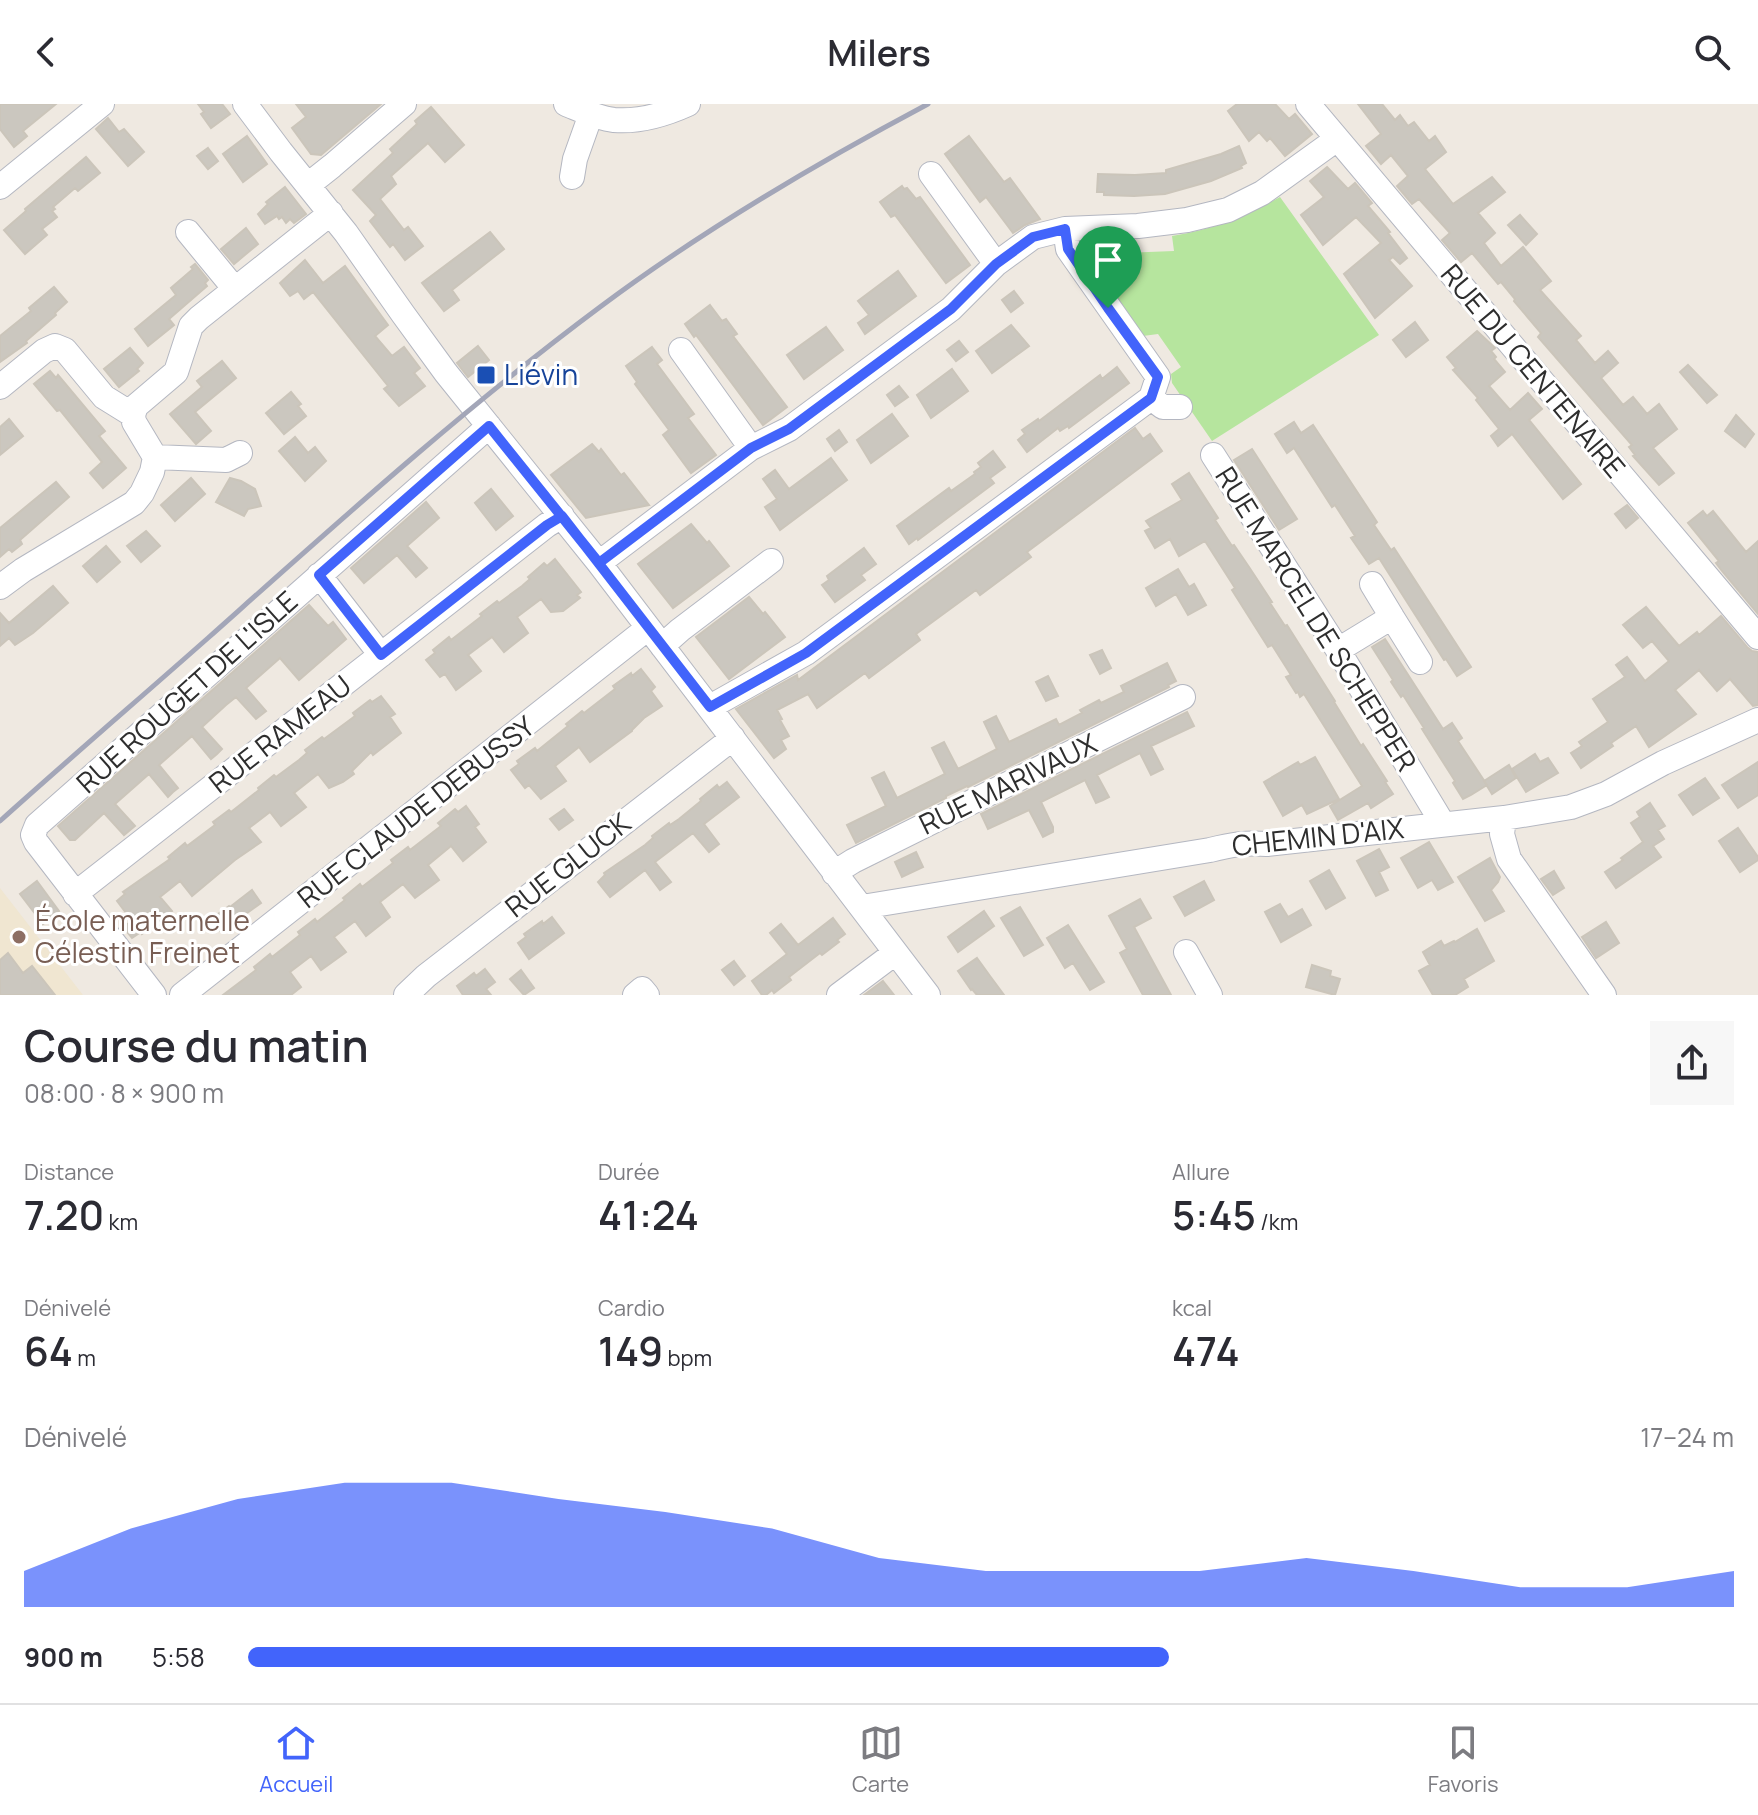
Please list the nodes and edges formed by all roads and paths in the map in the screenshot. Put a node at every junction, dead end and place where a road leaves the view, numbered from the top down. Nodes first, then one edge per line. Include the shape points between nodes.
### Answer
1 (102, 104) edge
2 (245, 104) edge
3 (404, 104) edge
4 (566, 104) edge
5 (688, 104) edge
6 (1308, 104) edge
7 (591, 114) junction
8 (1337, 139) junction
9 (931, 174) dead end
10 (572, 177) dead end
11 (3, 178) edge
12 (308, 185) junction
13 (331, 213) junction
14 (1065, 229) junction
15 (188, 232) dead end
16 (996, 264) junction
17 (234, 288) junction
18 (681, 350) dead end
19 (0, 387) edge
20 (1155, 388) junction
21 (1180, 407) dead end
22 (133, 415) junction
23 (489, 426) junction
24 (751, 448) junction
25 (240, 453) dead end
26 (1213, 455) dead end
27 (155, 457) junction
28 (562, 516) junction
29 (771, 561) dead end
30 (599, 563) junction
31 (319, 575) junction
32 (1372, 584) dead end
33 (0, 587) edge
34 (1392, 617) junction
35 (655, 637) junction
36 (1758, 637) edge
37 (1338, 650) junction
38 (381, 655) junction
39 (1420, 662) dead end
40 (1183, 697) dead end
41 (710, 707) junction
42 (1758, 720) edge
43 (733, 738) junction
44 (1504, 818) junction
45 (1443, 824) junction
46 (834, 873) junction
47 (75, 894) junction
48 (862, 907) junction
49 (1186, 952) dead end
50 (895, 953) junction
51 (410, 994) edge
52 (154, 995) edge
53 (182, 995) edge
54 (635, 995) edge
55 (647, 995) edge
56 (839, 995) edge
57 (928, 995) edge
58 (1210, 995) edge
59 (1604, 995) edge

1 - 11 street
2 - 12 street
3 - 12 street
4 - 7 street
5 - 7 street via 639,119
6 - 8 street, RUE DU CENTENAIRE
7 - 10 street
8 - 14 street via 1262,193 1228,210 1138,226
8 - 36 street, RUE DU CENTENAIRE
9 - 16 street
12 - 13 street
13 - 17 street
13 - 23 street
14 - 16 street via 1033,237
14 - 20 street via 1068,249
15 - 17 street
16 - 24 street via 951,309 789,429
17 - 22 street via 191,326 176,372 136,406
18 - 24 street
19 - 22 street via 55,346 65,350 104,397
20 - 21 street via 1163,407
20 - 41 street via 806,653
22 - 27 street
23 - 28 street
23 - 31 street, RUE ROUGET DE L'ISLE
24 - 30 street
25 - 27 street via 226,460
26 - 37 street, RUE MARCEL DE SCHEPPER
27 - 33 street via 134,503
28 - 30 street
28 - 38 street, RUE RAMEAU
29 - 35 street, RUE CLAUDE DEBUSSY via 680,630
30 - 35 street
31 - 38 street
31 - 47 street, RUE ROUGET DE L'ISLE via 37,825 36,842
32 - 34 street
34 - 37 street
34 - 39 street
35 - 41 street
35 - 53 street, RUE CLAUDE DEBUSSY
37 - 45 street, RUE MARCEL DE SCHEPPER
38 - 47 street, RUE RAMEAU
40 - 46 street, RUE MARIVAUX
41 - 43 street
42 - 44 street, CHEMIN D'AIX via 1606,794 1571,807
43 - 46 street
43 - 51 street, RUE GLUCK via 438,966
44 - 45 street, CHEMIN D'AIX
44 - 59 street via 1509,859
45 - 48 street, CHEMIN D'AIX via 1236,844
46 - 48 street
47 - 52 street
48 - 50 street
49 - 58 street
50 - 56 street
50 - 57 street
54 - 55 street via 642,989

